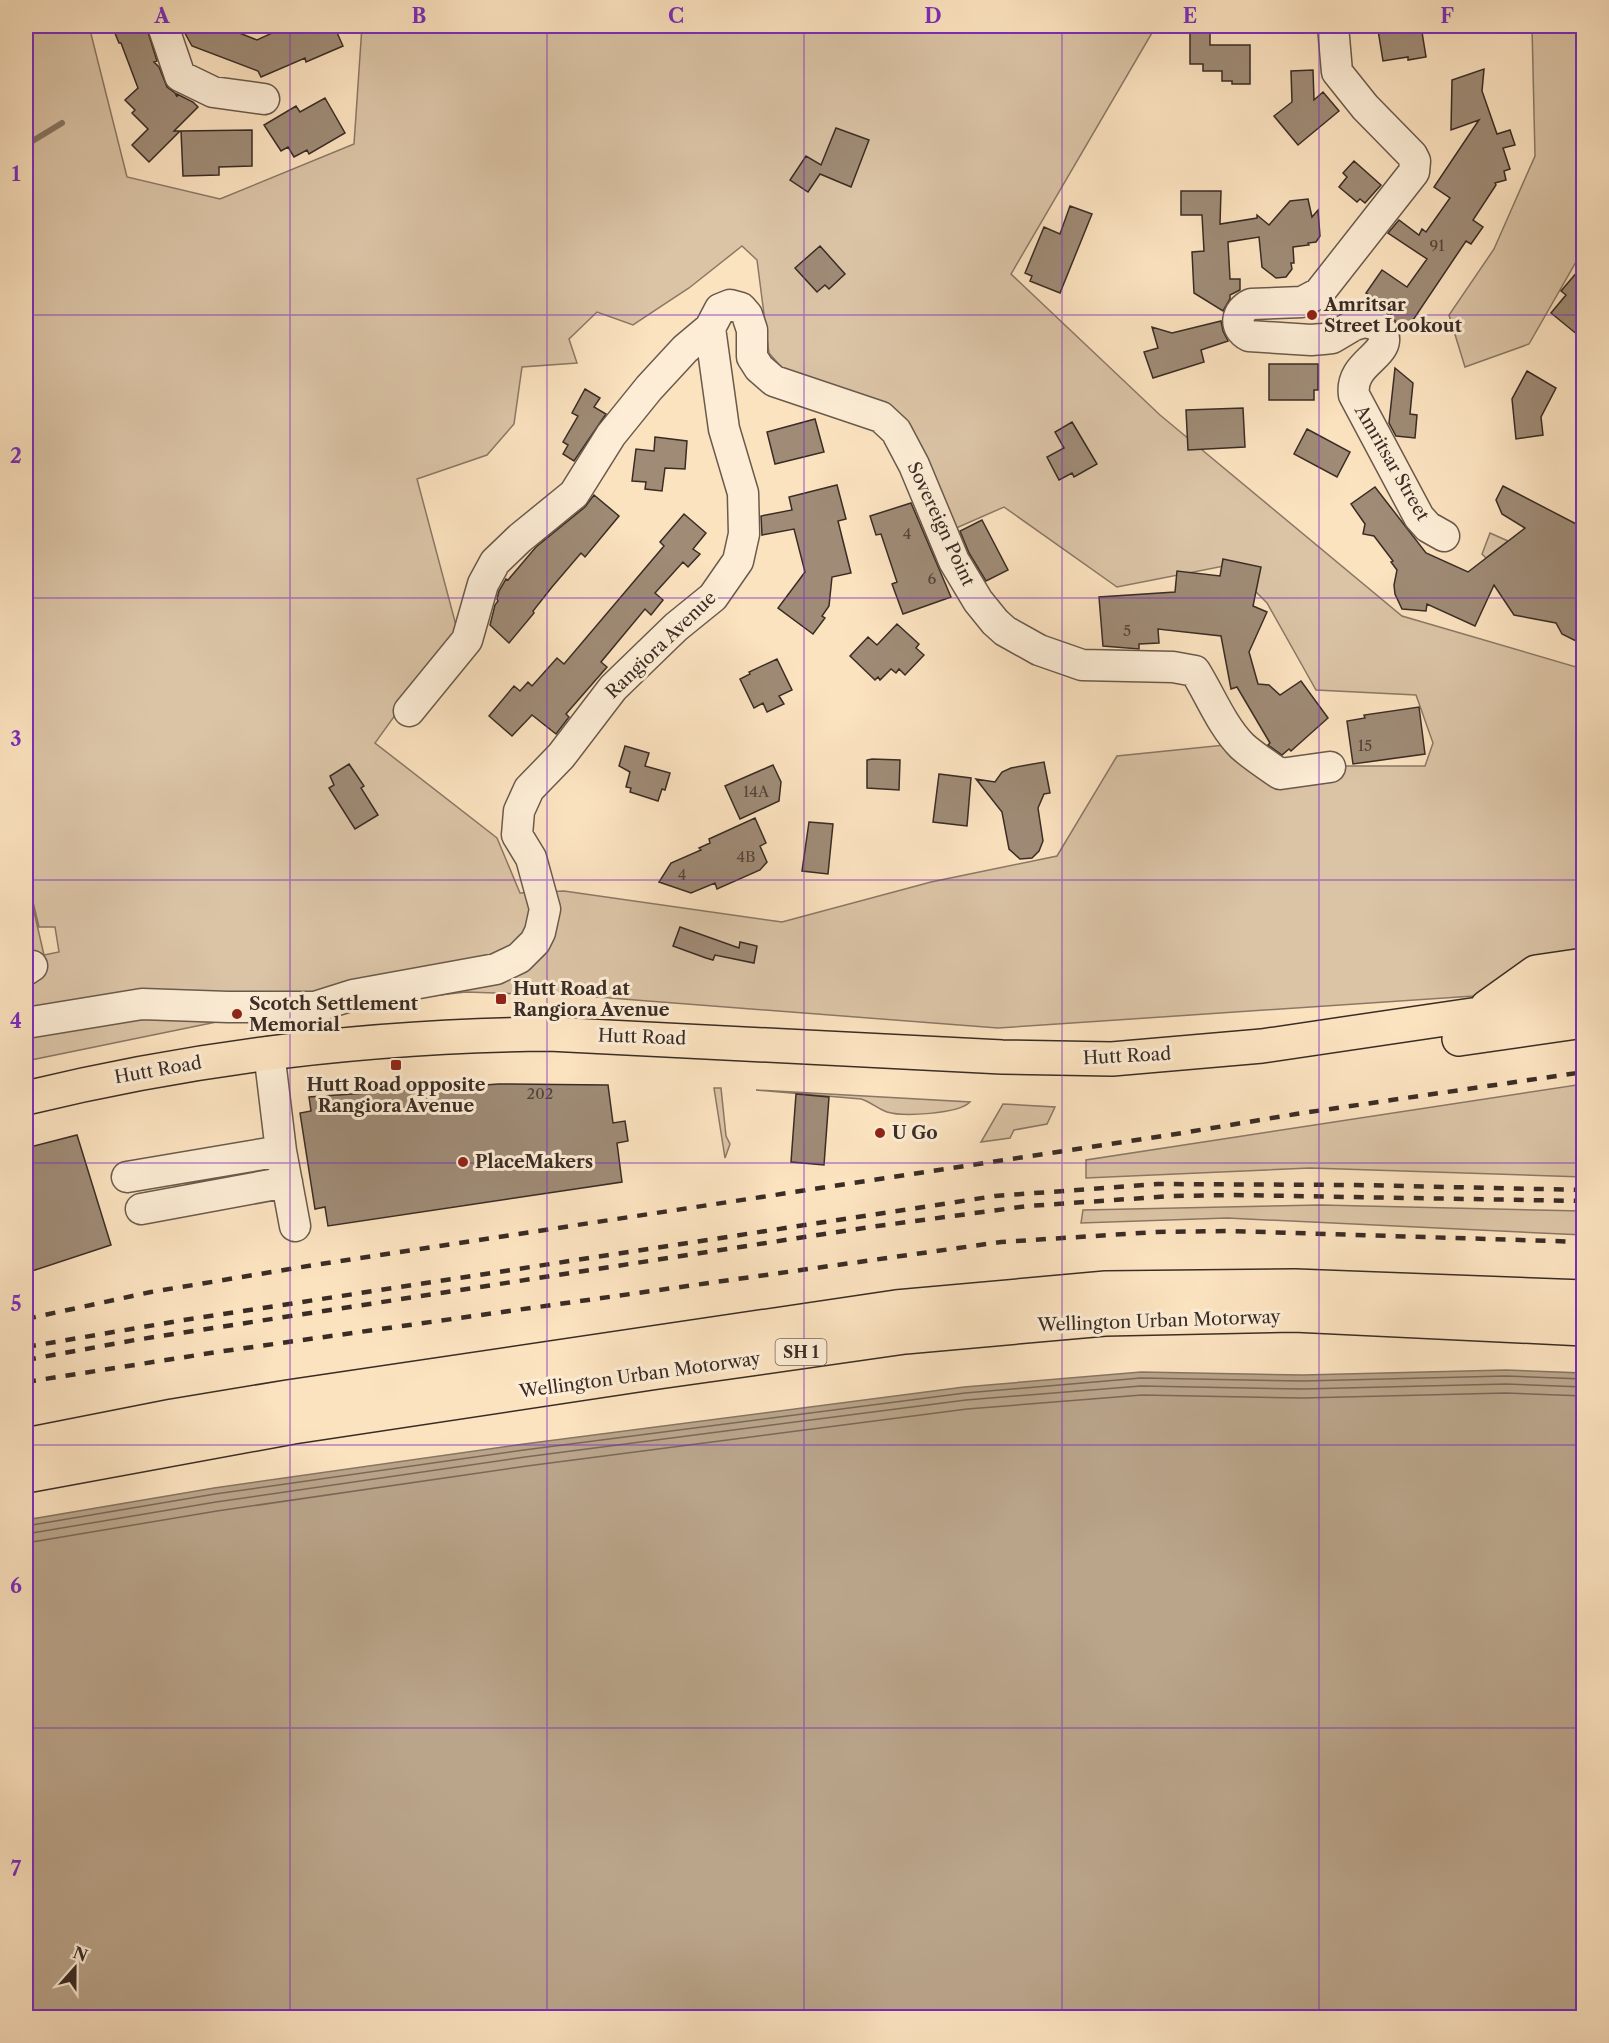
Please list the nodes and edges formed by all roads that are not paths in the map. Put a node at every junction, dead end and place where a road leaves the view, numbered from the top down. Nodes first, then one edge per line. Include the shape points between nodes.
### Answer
1 (163, 26) edge
2 (1334, 26) edge
3 (264, 99) dead end
4 (710, 328) junction
5 (1444, 536) dead end
6 (409, 711) dead end
7 (1330, 767) dead end
8 (1584, 965) edge
9 (1584, 993) edge
10 (315, 1007) junction
11 (1479, 1014) junction
12 (1584, 1018) edge
13 (26, 1023) edge
14 (1262, 1046) junction
15 (313, 1047) junction
16 (269, 1052) junction
17 (26, 1098) edge
18 (281, 1151) junction
19 (127, 1178) dead end
20 (287, 1182) junction
21 (141, 1209) dead end
22 (295, 1226) dead end
23 (1584, 1297) edge
24 (1584, 1329) edge
25 (26, 1445) edge
26 (26, 1476) edge

1 - 3 street via 180,76 213,92
2 - 5 street, Amritsar Street via 1337,72 1365,107 1406,146 1415,162 1414,172 1318,293 1302,302 1251,304 1239,315 1238,325 1249,336 1311,340 1332,338 1360,323 1371,323 1382,331 1385,342 1360,370 1354,381 1354,395 1419,517
4 - 6 street via 649,388 611,435 574,494 495,562 483,584 467,640
4 - 7 street, Sovereign Point via 720,309 730,305 741,308 752,330 752,357 774,381 881,417 896,431 954,561 978,601 1005,631 1040,650 1082,665 1195,671 1241,745 1265,764 1280,774
4 - 10 street, Rangiora Avenue via 724,429 743,493 744,534 738,561 713,597 613,688 561,756 529,789 519,811 518,835 531,858 545,909 535,942 519,958 496,969 352,995
8 - 11 main road via 1536,972
9 - 11 main road, Hutt Road
10 - 13 street, Rangiora Avenue via 142,1004
10 - 15 street via 310,1015
11 - 12 main road
11 - 14 main road, Hutt Road
12 - 14 main road, Hutt Road via 1431,1043
14 - 15 main road, Hutt Road via 1112,1059 549,1034 445,1036
15 - 16 main road, Hutt Road
16 - 17 main road, Hutt Road via 100,1080
16 - 18 street
18 - 19 street
18 - 20 street
20 - 21 street
20 - 22 street
23 - 25 main road, Wellington Urban Motorway / SH 1 via 1295,1286 1106,1288 896,1307 277,1399
24 - 26 main road, Wellington Urban Motorway / SH 1 via 1294,1315 1105,1319 905,1337 293,1427

